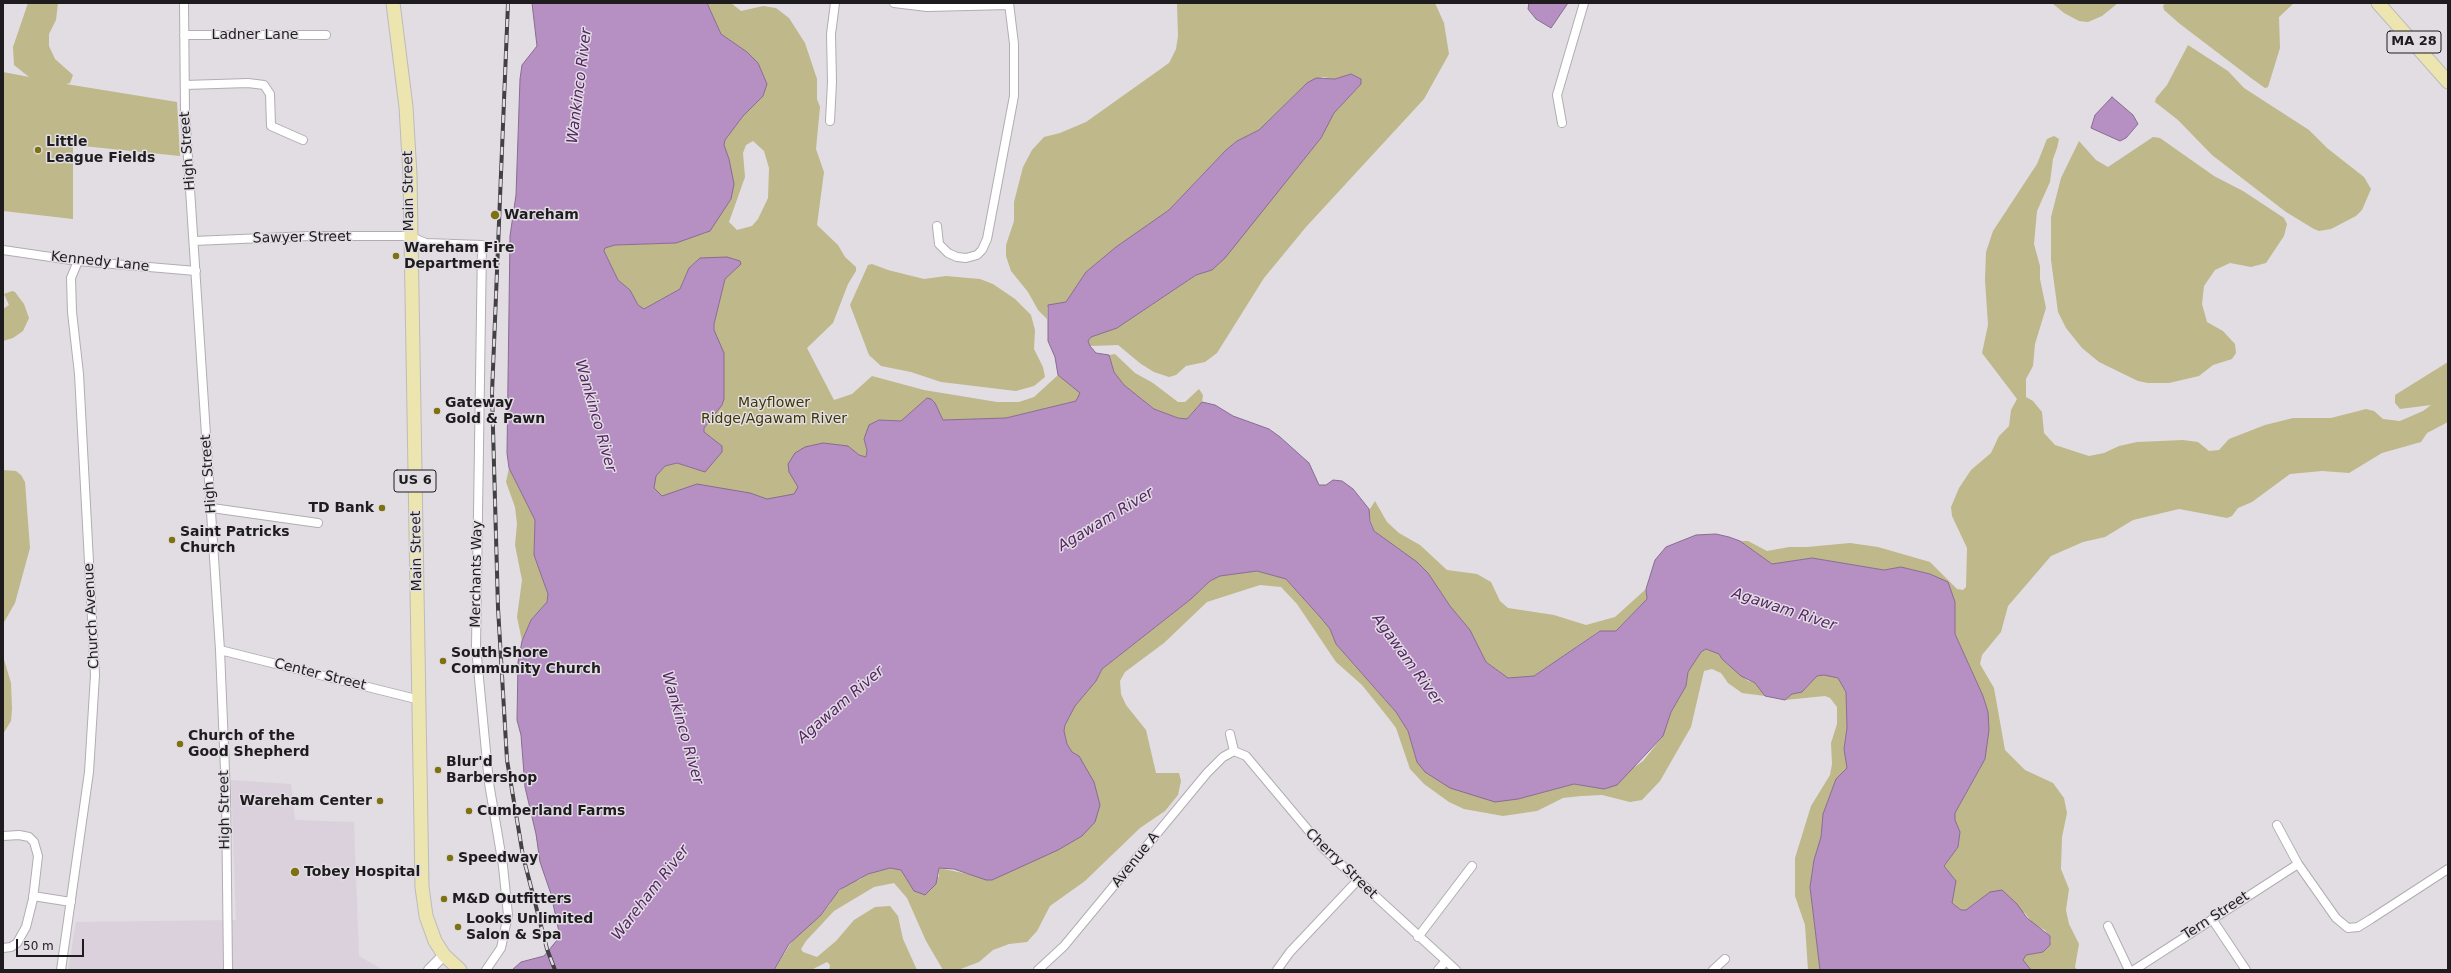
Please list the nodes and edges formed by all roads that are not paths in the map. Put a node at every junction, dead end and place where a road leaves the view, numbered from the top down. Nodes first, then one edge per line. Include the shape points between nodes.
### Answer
1 (184, 3) edge
2 (393, 3) edge
3 (835, 3) edge
4 (894, 3) edge
5 (1584, 3) edge
6 (2378, 3) edge
7 (1009, 4) edge
8 (326, 35) dead end
9 (184, 36) junction
10 (2448, 82) edge
11 (185, 85) junction
12 (830, 121) dead end
13 (1562, 123) dead end
14 (303, 140) dead end
15 (937, 226) dead end
16 (409, 236) junction
17 (194, 241) junction
18 (3, 250) edge
19 (78, 261) junction
20 (196, 271) junction
21 (212, 508) junction
22 (318, 523) dead end
23 (220, 650) junction
24 (420, 700) junction
25 (1230, 734) dead end
26 (1234, 751) junction
27 (2277, 825) dead end
28 (3, 836) edge
29 (2298, 864) junction
30 (1472, 866) dead end
31 (2448, 869) edge
32 (1357, 881) junction
33 (33, 896) junction
34 (71, 902) junction
35 (2212, 919) junction
36 (2108, 926) dead end
37 (1418, 937) junction
38 (3, 948) edge
39 (444, 955) junction
40 (1725, 959) dead end
41 (1445, 962) junction
42 (61, 970) edge
43 (228, 970) edge
44 (429, 970) edge
45 (460, 970) edge
46 (486, 970) edge
47 (1038, 970) edge
48 (1277, 970) edge
49 (1438, 970) edge
50 (1456, 970) edge
51 (1713, 970) edge
52 (2129, 970) edge
53 (2134, 970) edge
54 (2246, 970) edge

1 - 9 street, High Street
2 - 16 main road, Main Street / US 6 via 406,107 410,183
3 - 12 street via 831,34
4 - 7 street via 927,7
5 - 13 street via 1557,95
6 - 10 main road, MA 28
7 - 15 street via 1014,44 1014,96 988,239 977,255 957,257 948,253 940,244
8 - 9 street, Ladner Lane
9 - 11 street, High Street
11 - 14 street via 264,85 270,94 272,126
11 - 17 street, High Street
16 - 17 street, Sawyer Street via 310,236
16 - 24 main road, Main Street / US 6
16 - 46 street, Merchants Way via 426,243 482,245 476,664 489,784 507,904 503,942
17 - 20 street, High Street
18 - 19 street, Kennedy Lane
19 - 20 street, Kennedy Lane
19 - 34 street, Church Avenue via 71,278 72,312 79,374 95,674 90,757
20 - 21 street, High Street
21 - 22 street
21 - 23 street, High Street
23 - 24 street, Center Street
23 - 43 street, High Street via 226,795
24 - 39 main road, Main Street / US 6 via 422,887 430,928
25 - 26 street
26 - 32 street, Cherry Street via 1246,756 1310,835
26 - 47 street, Avenue A via 1225,755 1210,770 1064,946
27 - 29 street
28 - 33 street via 26,836 34,842 38,856
29 - 31 street via 2336,918 2348,928 2358,927
29 - 35 street, Tern Street
30 - 37 street
32 - 37 street, Cherry Street
32 - 48 street via 1290,952
33 - 34 street
33 - 38 street via 24,933 14,945
34 - 42 street, Church Avenue
35 - 53 street, Tern Street
35 - 54 street
36 - 52 street
37 - 41 street, Cherry Street
39 - 44 street
39 - 45 main road, US 6
40 - 51 street
41 - 49 street
41 - 50 street, Cherry Street

